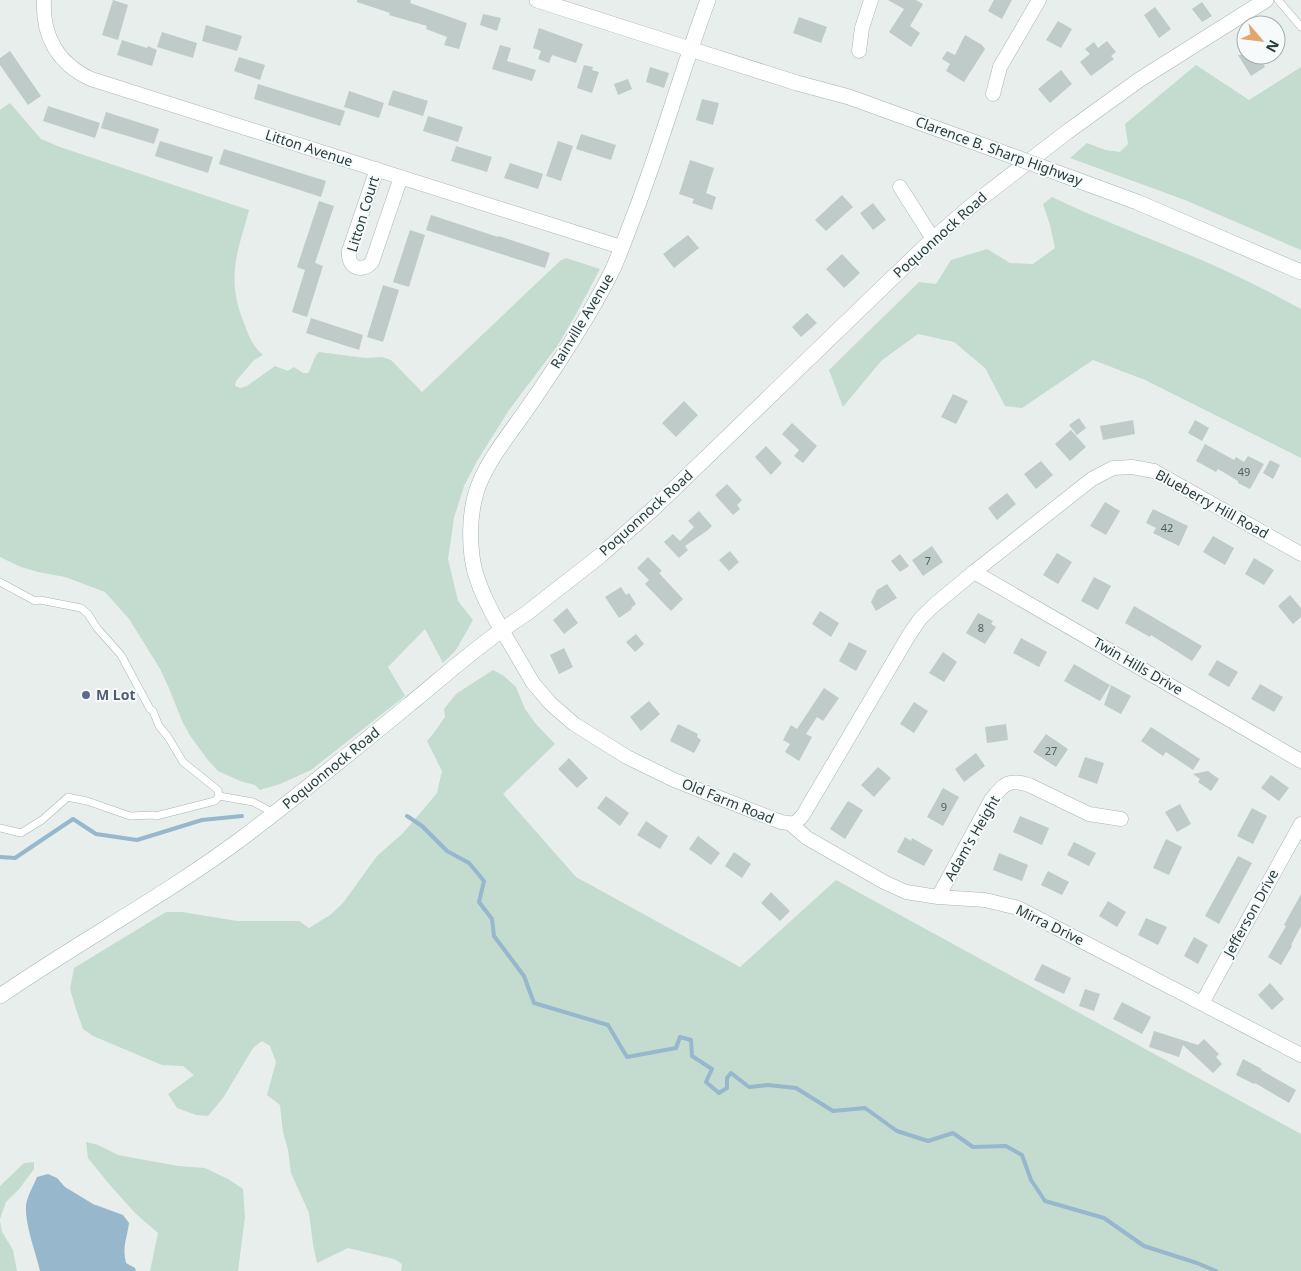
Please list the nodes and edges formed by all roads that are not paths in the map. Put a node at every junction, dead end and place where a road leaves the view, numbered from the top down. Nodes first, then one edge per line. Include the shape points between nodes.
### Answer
1 (44, 0) edge
2 (537, 0) edge
3 (708, 0) edge
4 (871, 0) edge
5 (1039, 0) edge
6 (1266, 0) edge
7 (1278, 0) edge
8 (1301, 27) edge
9 (690, 49) junction
10 (859, 51) dead end
11 (993, 94) dead end
12 (377, 169) junction
13 (400, 177) junction
14 (900, 187) dead end
15 (933, 239) junction
16 (621, 247) junction
17 (1301, 272) edge
18 (1301, 554) edge
19 (974, 572) junction
20 (0, 582) edge
21 (502, 630) junction
22 (1301, 761) edge
23 (219, 796) junction
24 (275, 814) junction
25 (1122, 819) dead end
26 (792, 824) junction
27 (1301, 824) edge
28 (0, 828) edge
29 (938, 897) junction
30 (0, 996) edge
31 (1202, 1003) junction
32 (1301, 1055) edge

1 - 12 street, Litton Avenue via 45,24 52,44 62,58 86,76
2 - 9 main road, Clarence B. Sharp Highway
3 - 9 main road, Rainville Avenue
4 - 10 street
5 - 11 street via 1000,67
6 - 15 main road, Poquonnock Road via 1139,80 983,196
7 - 8 lane
9 - 16 main road, Rainville Avenue via 648,180
9 - 17 main road, Clarence B. Sharp Highway, bridge via 849,97 993,149 1146,205
12 - 13 street, Litton Avenue
12 - 13 street, Litton Court via 349,251 349,259 357,268 372,262
13 - 16 street, Litton Avenue
14 - 15 street
15 - 21 main road, Poquonnock Road via 653,509 601,555
16 - 21 main road, Rainville Avenue via 583,323 490,463 476,494 471,519 475,572 489,608
18 - 19 street, Blueberry Hill Road via 1154,471 1113,468 1092,479
19 - 22 street, Twin Hills Drive
19 - 26 street, Old Farm Road via 920,619 803,815
20 - 23 lane via 35,601 80,608 88,614 121,655 159,726 183,762 218,790
21 - 24 main road, Poquonnock Road
21 - 26 street, Old Farm Road via 533,683 574,724 627,757 674,780
23 - 24 lane via 253,802
23 - 28 lane via 215,801 156,816 130,816 87,800 68,797 42,820 21,832
24 - 30 main road, Poquonnock Road via 157,896
25 - 29 street, Adam's Height via 1089,814 1029,785 1010,782 990,800
26 - 29 street, Mirra Drive via 808,838 884,882 906,892
27 - 31 street, Jefferson Drive
29 - 31 street, Mirra Drive via 985,900 1018,908
31 - 32 street, Mirra Drive

